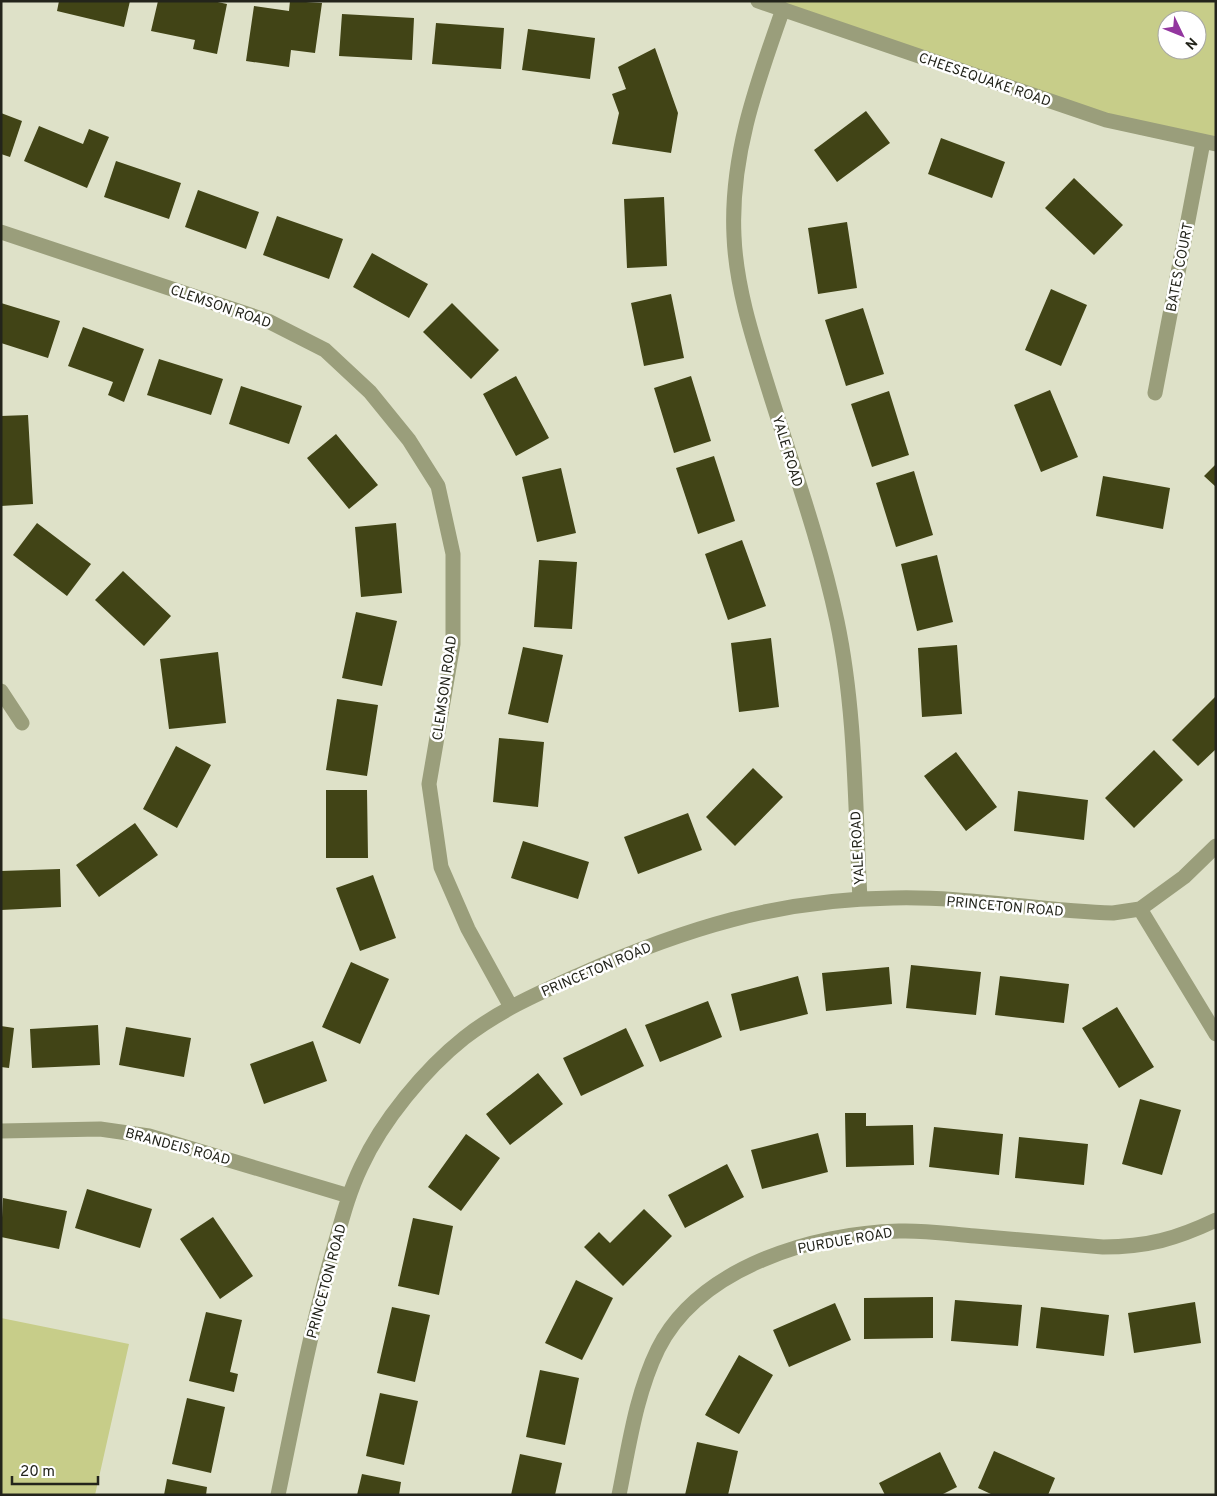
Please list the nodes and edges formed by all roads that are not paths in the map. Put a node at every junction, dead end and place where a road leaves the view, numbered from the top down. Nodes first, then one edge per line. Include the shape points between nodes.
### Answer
1 (758, 1) edge
2 (783, 9) junction
3 (1209, 143) edge
4 (1, 232) edge
5 (1154, 393) dead end
6 (1, 691) edge
7 (22, 723) dead end
8 (1216, 846) edge
9 (860, 899) junction
10 (1140, 909) junction
11 (511, 1007) junction
12 (1216, 1034) edge
13 (1, 1131) edge
14 (349, 1196) junction
15 (1216, 1220) edge
16 (278, 1495) edge
17 (619, 1495) edge

1 - 2 street, CHEESEQUAKE ROAD
2 - 3 street, CHEESEQUAKE ROAD via 1106,120
2 - 9 street, YALE ROAD via 743,132 736,182 734,235 747,314 820,552 837,622 849,695
3 - 5 street, BATES COURT
4 - 11 street, CLEMSON ROAD via 268,321 325,350 370,392 409,440 438,486 453,554 453,644 429,784 441,867 468,929
6 - 7 street
8 - 10 street, PRINCETON ROAD via 1184,877
9 - 10 street, PRINCETON ROAD via 926,898 1078,912 1113,913
9 - 11 street, PRINCETON ROAD via 777,908 722,920 605,964
10 - 12 street
11 - 14 street, PRINCETON ROAD via 464,1038 423,1078 378,1136 361,1165
13 - 14 street, BRANDEIS ROAD via 73,1129 140,1134
14 - 16 street, PRINCETON ROAD via 316,1316
15 - 17 street, PURDUE ROAD via 1162,1242 1130,1247 899,1231 820,1242 768,1258 721,1282 702,1296 686,1309 666,1336 645,1383

